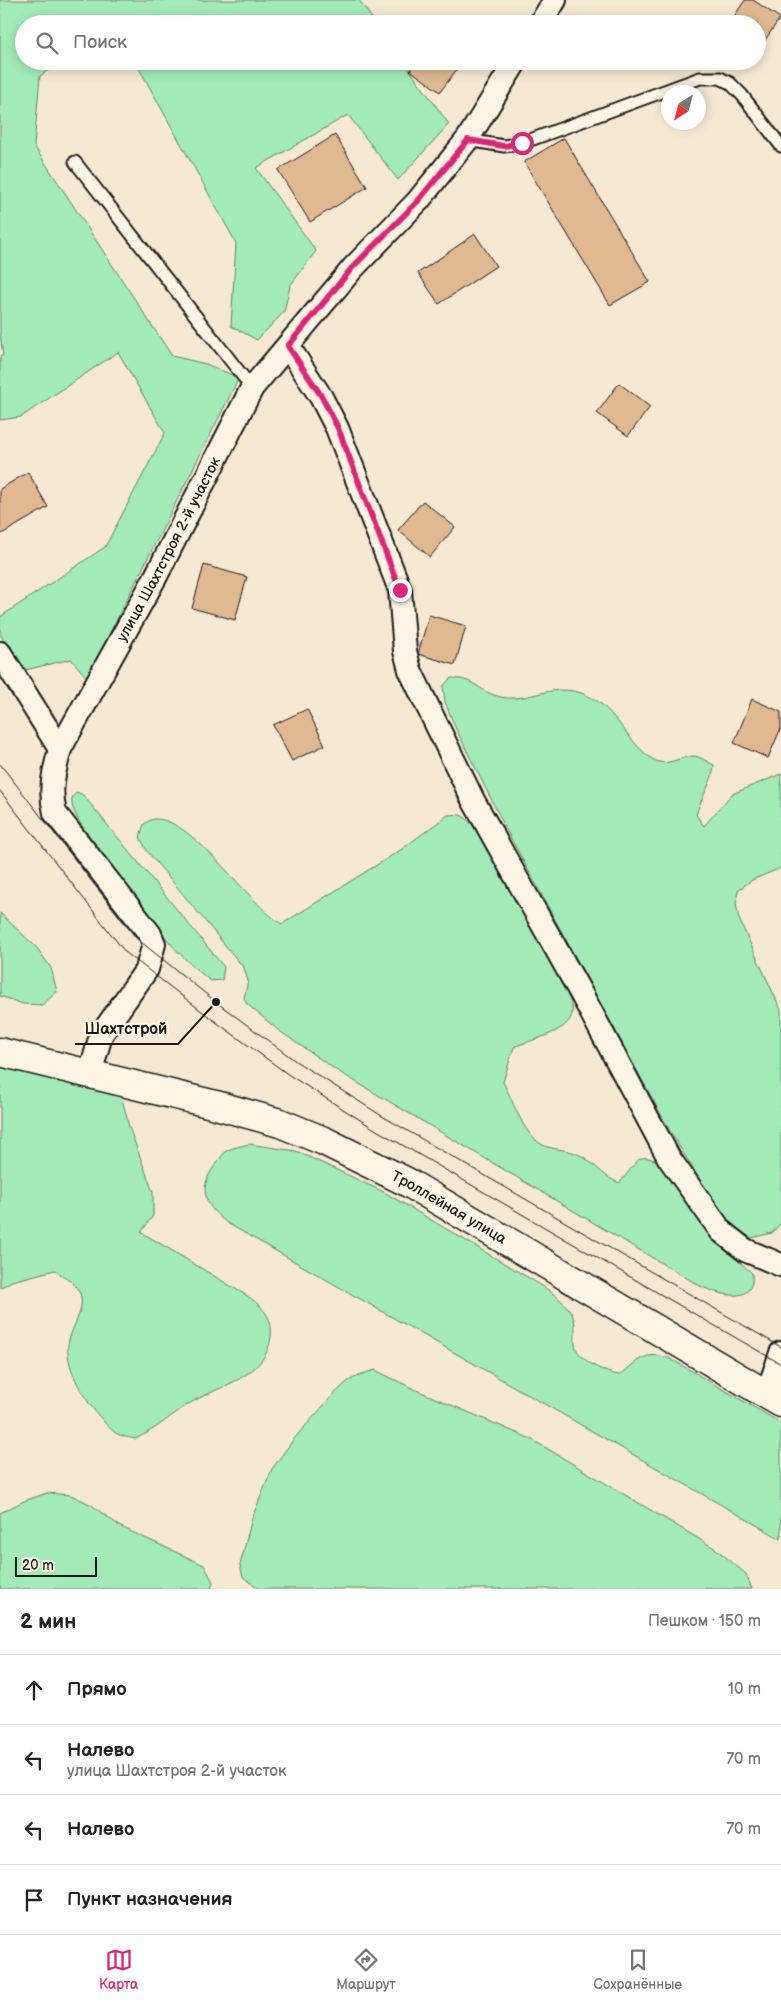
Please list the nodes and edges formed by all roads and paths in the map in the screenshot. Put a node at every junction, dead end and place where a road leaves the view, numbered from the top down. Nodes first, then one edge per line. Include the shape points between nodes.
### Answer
1 (554, 0) edge
2 (545, 15) edge
3 (511, 70) edge
4 (468, 140) junction
5 (781, 146) edge
6 (75, 162) dead end
7 (288, 346) junction
8 (252, 388) junction
9 (0, 653) edge
10 (60, 750) junction
11 (0, 1052) edge
12 (90, 1074) junction
13 (781, 1265) edge
14 (781, 1353) edge
15 (774, 1398) edge

1 - 2 street
3 - 4 street, улица Шахтстроя 2-й участок
4 - 5 lane via 504,146 522,143 700,78 720,78 742,95
4 - 7 street, улица Шахтстроя 2-й участок via 418,201 352,268
6 - 8 lane
7 - 8 street, улица Шахтстроя 2-й участок
7 - 13 street via 338,428 400,590 405,651 410,670 473,800 669,1158 721,1231 745,1250
8 - 10 street, улица Шахтстроя 2-й участок via 155,578
9 - 10 street
10 - 12 street, улица Шахтстроя 2-й участок via 52,777 55,813 150,934 154,944 147,969 101,1035
11 - 12 street, Троллейная улица
12 - 15 street, Троллейная улица via 280,1123 324,1140 407,1182
14 - 15 street

